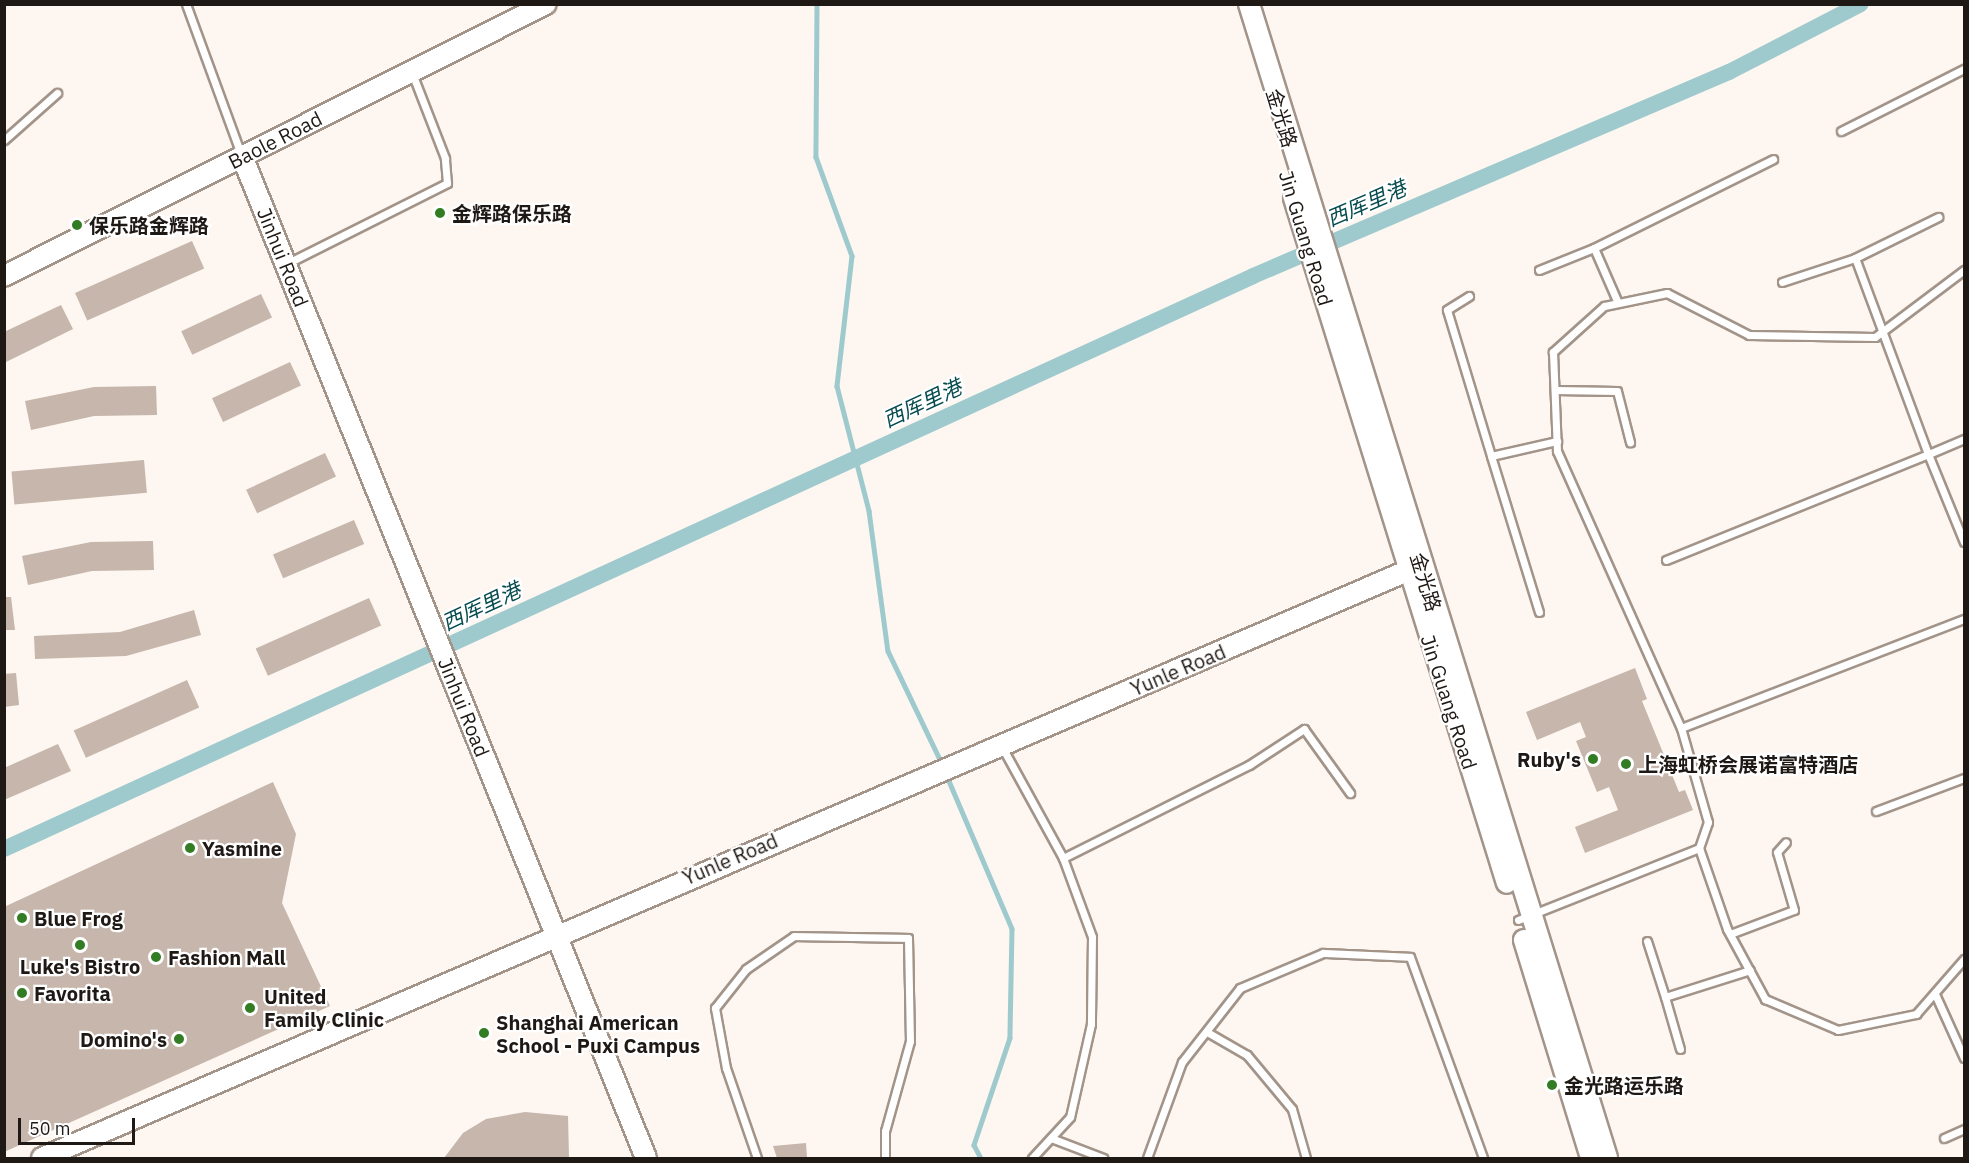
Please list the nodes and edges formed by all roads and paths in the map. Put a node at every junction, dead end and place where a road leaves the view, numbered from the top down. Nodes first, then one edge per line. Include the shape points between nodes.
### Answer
1 (186, 4) edge
2 (546, 4) edge
3 (1234, 4) edge
4 (1249, 4) edge
5 (1965, 69) edge
6 (411, 72) junction
7 (57, 93) dead end
8 (1841, 131) dead end
9 (4, 140) edge
10 (242, 156) junction
11 (1773, 159) dead end
12 (1938, 217) dead end
13 (1594, 248) junction
14 (1855, 258) junction
15 (286, 264) junction
16 (1539, 270) dead end
17 (1965, 270) edge
18 (4, 276) edge
19 (1782, 282) dead end
20 (1327, 283) junction
21 (1469, 296) dead end
22 (1618, 303) junction
23 (1882, 331) junction
24 (1555, 390) junction
25 (1965, 439) edge
26 (1557, 441) junction
27 (1630, 442) dead end
28 (1928, 454) junction
29 (1491, 456) junction
30 (1965, 542) edge
31 (1666, 560) dead end
32 (1414, 568) junction
33 (1539, 612) dead end
34 (1965, 619) edge
35 (1681, 728) junction
36 (1001, 745) junction
37 (1965, 778) edge
38 (1350, 793) dead end
39 (1876, 811) dead end
40 (1786, 842) dead end
41 (1699, 848) junction
42 (1063, 858) junction
43 (1524, 918) junction
44 (555, 933) junction
45 (1730, 934) junction
46 (1647, 941) dead end
47 (1965, 959) edge
48 (1750, 970) junction
49 (1935, 994) junction
50 (1665, 997) junction
51 (1207, 1032) junction
52 (1680, 1049) dead end
53 (1965, 1058) edge
54 (1965, 1129) edge
55 (1051, 1138) junction
56 (1944, 1138) dead end
57 (42, 1158) edge
58 (645, 1158) edge
59 (757, 1158) edge
60 (885, 1158) edge
61 (1032, 1158) edge
62 (1103, 1158) edge
63 (1147, 1158) edge
64 (1306, 1158) edge
65 (1483, 1158) edge
66 (1591, 1158) edge
67 (1607, 1158) edge

1 - 10 lane
2 - 6 street, Baole Road
3 - 20 street, Jin Guang Road via 1306,238
4 - 20 street, 金光路 via 1313,214
5 - 8 lane
6 - 10 street, Baole Road
6 - 15 lane via 445,158 447,183
7 - 9 lane
10 - 15 street, Jinhui Road
10 - 18 street, Baole Road
11 - 13 lane
12 - 14 lane
13 - 16 lane
13 - 22 lane
14 - 19 lane
14 - 23 lane
15 - 44 street, Jinhui Road
17 - 23 lane
20 - 32 street, Jin Guang Road
21 - 29 lane via 1447,310
22 - 23 lane via 1667,293 1749,334 1875,337
22 - 24 lane via 1604,306 1553,352
23 - 28 lane
24 - 26 lane
24 - 27 lane via 1617,391
25 - 28 lane
26 - 29 lane
26 - 35 lane
28 - 30 lane
28 - 31 lane
29 - 33 lane
32 - 36 street, Yunle Road
32 - 43 street, Jin Guang Road
34 - 35 lane
35 - 41 lane via 1708,822
36 - 42 lane
36 - 44 street, Yunle Road
37 - 39 lane
38 - 42 lane via 1304,729 1249,765
40 - 45 lane via 1777,852 1794,910
41 - 43 lane
41 - 45 lane
42 - 55 lane via 1092,937 1091,1024 1070,1117
43 - 66 street, Jin Guang Road
43 - 67 street
44 - 57 street, Yunle Road
44 - 58 street, Jinhui Road
45 - 48 lane
46 - 50 lane
47 - 49 lane
48 - 49 lane via 1765,999 1838,1030 1916,1014
48 - 50 lane
49 - 53 lane
50 - 52 lane
51 - 63 lane via 1182,1062
51 - 64 lane via 1247,1055 1292,1109
51 - 65 lane via 1240,988 1323,953 1410,957
54 - 56 lane
55 - 61 lane
55 - 62 lane
59 - 60 lane via 726,1068 715,1008 747,969 794,936 908,938 910,1041 885,1131

